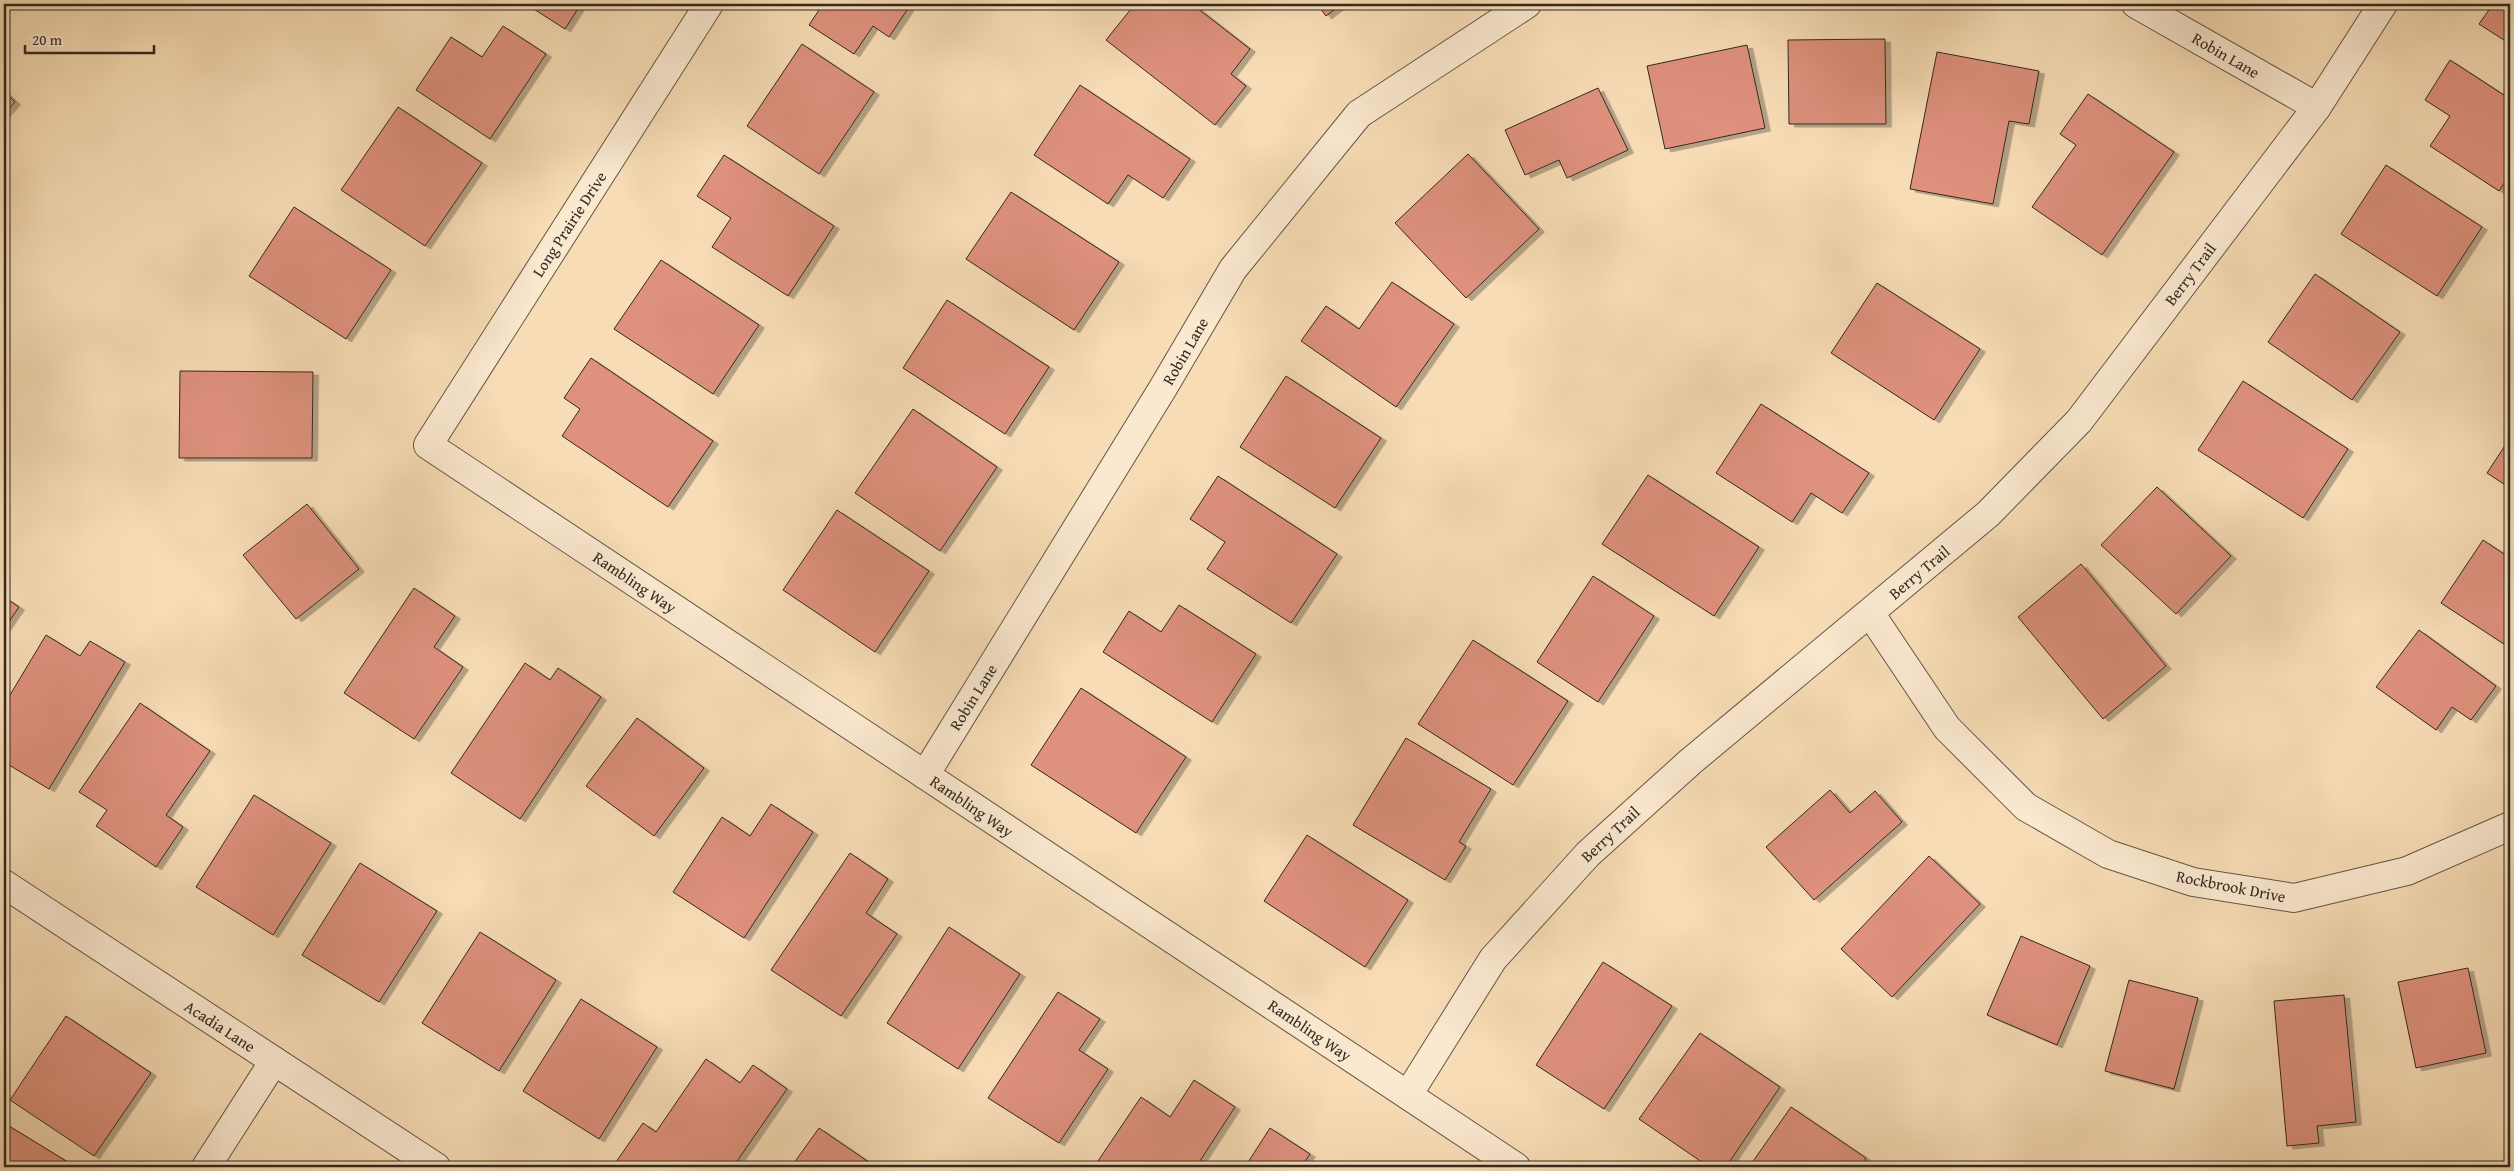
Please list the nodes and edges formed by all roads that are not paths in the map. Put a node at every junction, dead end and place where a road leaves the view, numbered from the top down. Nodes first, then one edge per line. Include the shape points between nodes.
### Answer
1 (709, 4) edge
2 (1528, 4) edge
3 (2136, 4) edge
4 (2383, 4) edge
5 (2317, 106) junction
6 (428, 445) joint
7 (1870, 613) junction
8 (925, 775) junction
9 (2510, 826) edge
10 (4, 884) edge
11 (274, 1061) junction
12 (1408, 1096) junction
13 (206, 1167) edge
14 (436, 1167) edge
15 (1516, 1167) edge

1 - 6 street, Long Prairie Drive
2 - 8 street, Robin Lane via 1359,114 1233,269
3 - 5 street, Robin Lane
4 - 5 street, Berry Trail
5 - 7 street, Berry Trail via 2079,421 1988,514
6 - 8 street, Rambling Way
7 - 9 street, Rockbrook Drive via 1947,728 2026,807 2118,857 2193,882 2294,898 2407,871
7 - 12 street, Berry Trail via 1690,762 1588,854 1493,959
8 - 12 street, Rambling Way
10 - 11 street, Acadia Lane
11 - 13 street
11 - 14 street, Acadia Lane
12 - 15 street, Rambling Way

